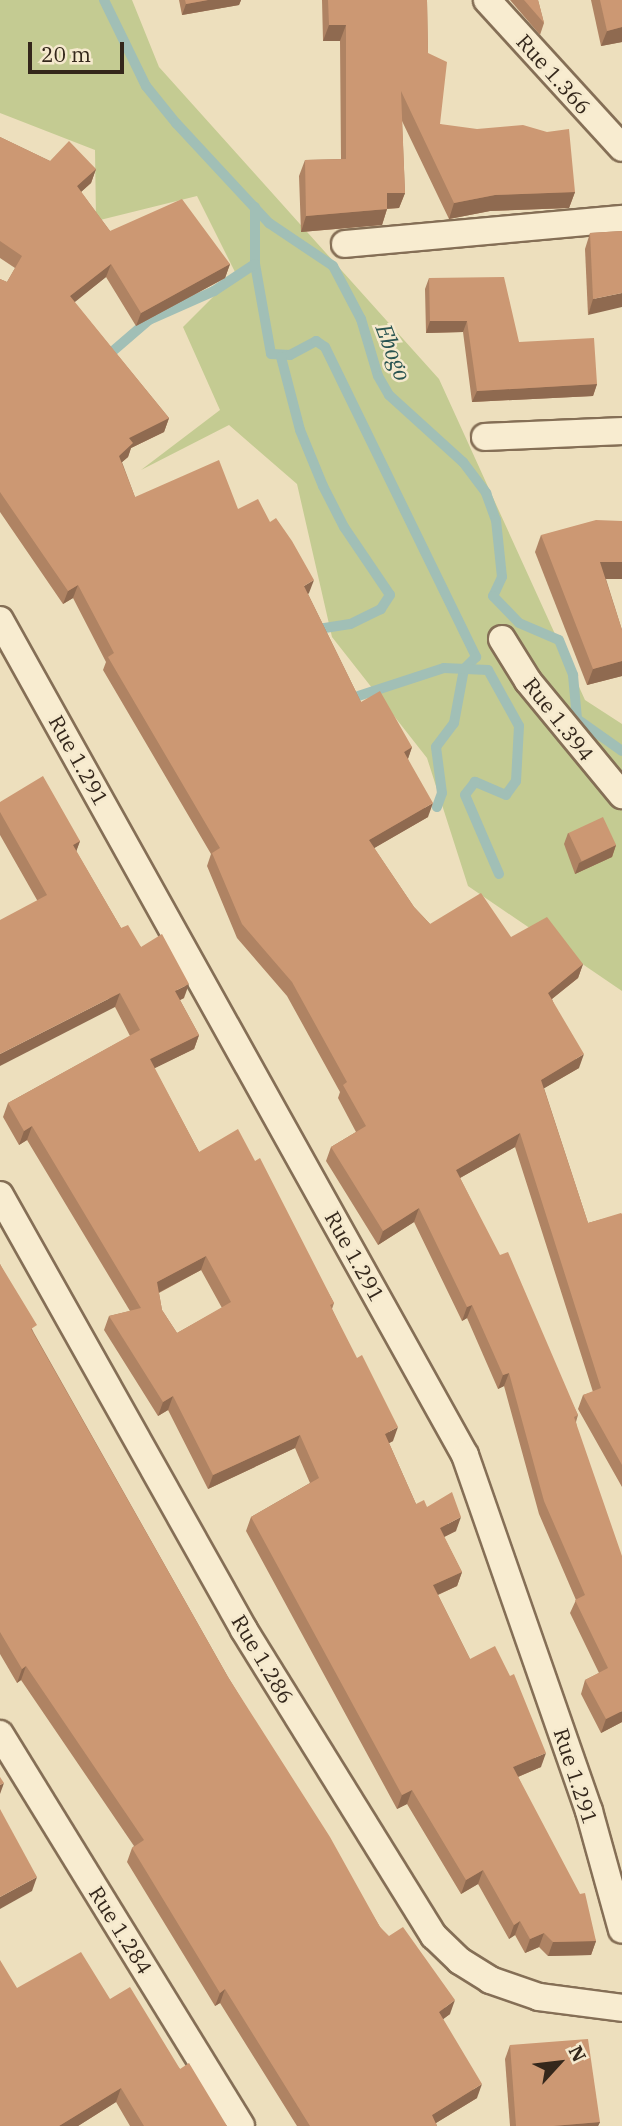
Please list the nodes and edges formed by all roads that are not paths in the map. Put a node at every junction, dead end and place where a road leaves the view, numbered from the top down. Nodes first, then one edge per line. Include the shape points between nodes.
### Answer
1 (487, 0) edge
2 (622, 148) edge
3 (622, 219) edge
4 (345, 244) dead end
5 (622, 431) edge
6 (485, 438) dead end
7 (0, 620) edge
8 (502, 639) dead end
9 (622, 795) edge
10 (0, 1195) edge
11 (0, 1734) edge
12 (622, 1930) edge
13 (622, 2008) edge
14 (241, 2126) edge

1 - 2 street, Rue 1.366
3 - 4 street
5 - 6 street
7 - 12 street, Rue 1.291 via 465,1455 589,1811
8 - 9 street, Rue 1.394 via 527,681
10 - 13 street, Rue 1.286 via 244,1630 434,1937 490,1980 539,1997
11 - 14 street, Rue 1.284

